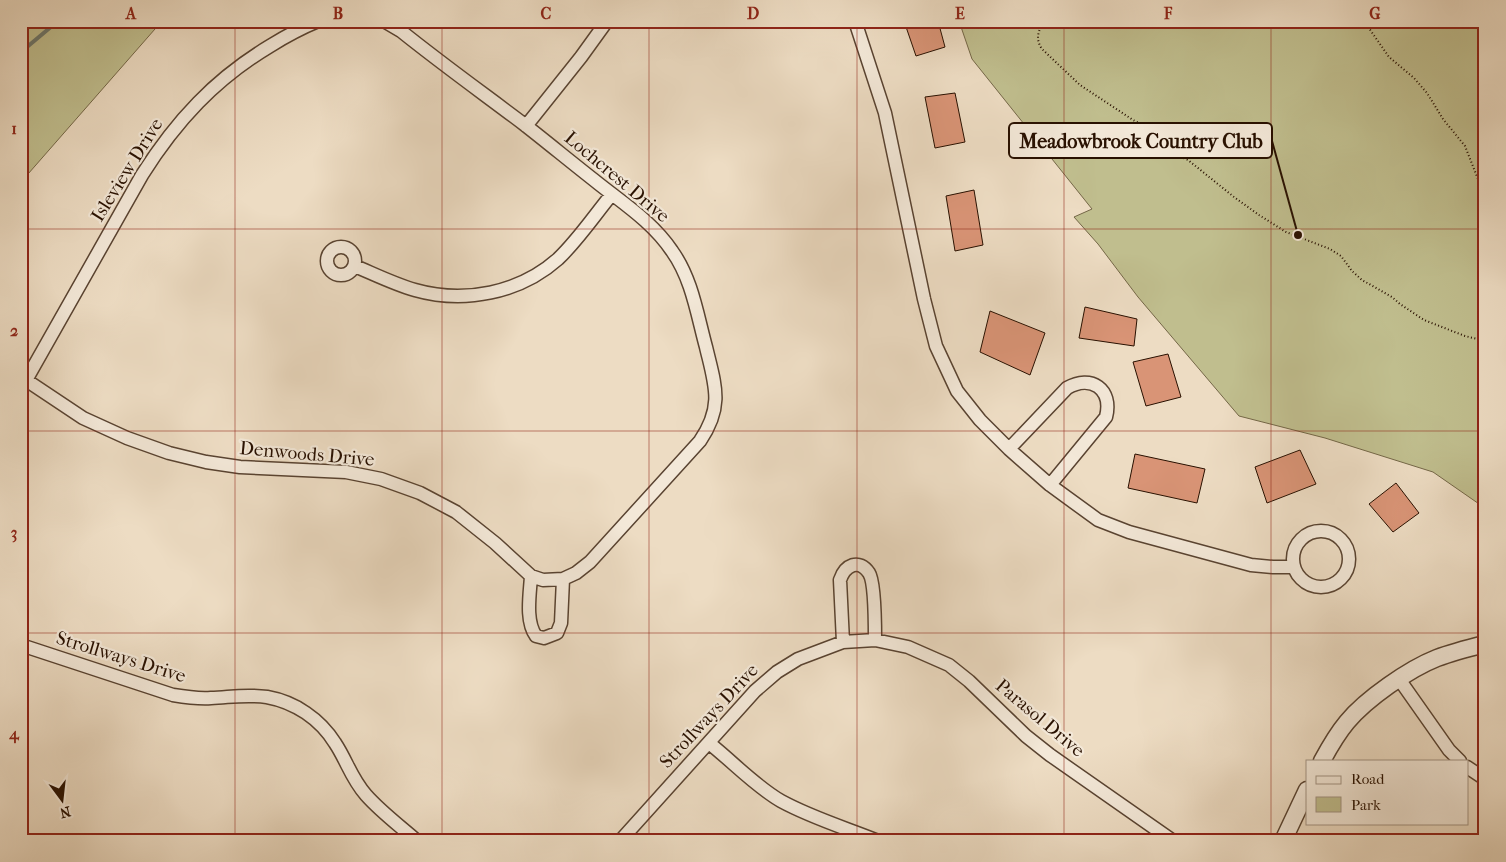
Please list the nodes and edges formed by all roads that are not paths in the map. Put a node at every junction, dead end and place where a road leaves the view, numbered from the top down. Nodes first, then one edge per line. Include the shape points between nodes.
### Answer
1 (318, 21) edge
2 (384, 21) edge
3 (607, 21) edge
4 (855, 21) edge
5 (526, 126) junction
6 (612, 194) junction
7 (355, 266) dead end
8 (23, 381) edge
9 (1009, 449) junction
10 (1050, 485) junction
11 (1294, 567) junction
12 (531, 576) junction
13 (563, 579) junction
14 (876, 640) junction
15 (843, 642) junction
16 (1485, 644) edge
17 (21, 645) edge
18 (1399, 679) junction
19 (709, 743) junction
20 (1323, 760) edge
21 (1459, 760) edge
22 (1468, 768) edge
23 (1485, 779) edge
24 (1306, 792) edge
25 (849, 835) edge
26 (417, 841) edge
27 (620, 841) edge
28 (878, 841) edge
29 (1173, 841) edge
30 (1283, 841) edge

1 - 8 street, Isleview Drive via 256,54 209,90 173,130 142,175
2 - 5 street, Lochcrest Drive
3 - 5 street
4 - 9 street via 885,113 936,346 957,391
5 - 6 street, Lochcrest Drive
6 - 7 street via 556,260 536,274 490,293 468,296 432,294
6 - 13 street, Lochcrest Drive via 658,232 683,270 691,290 716,399 709,428 700,441 590,562
8 - 12 street, Denwoods Drive via 83,418 169,453 240,467 346,472 381,479 420,493 456,512
9 - 10 street
9 - 10 street via 1067,388 1084,382 1100,389 1107,400 1106,417
10 - 11 street via 1098,520 1129,532 1251,565
11 - 11 street via 1311,585 1334,584 1346,572 1349,562 1346,544 1332,533 1312,532 1296,545
12 - 13 street via 543,580
12 - 13 street via 529,621 536,636 544,638 557,634 560,629
14 - 15 street, Parasol Drive
14 - 15 street via 872,578 866,569 855,565 846,567 840,580
14 - 29 street, Parasol Drive via 908,647 949,665 1050,755
15 - 19 street, Strollways Drive via 798,659 777,672
16 - 18 street via 1436,658
17 - 26 street, Strollways Drive via 173,695 196,698 247,695 299,708 335,743 352,778 366,795
18 - 20 street via 1348,721
18 - 21 street
19 - 25 street via 781,801
19 - 27 street, Strollways Drive
22 - 23 street
24 - 30 street
25 - 28 street

